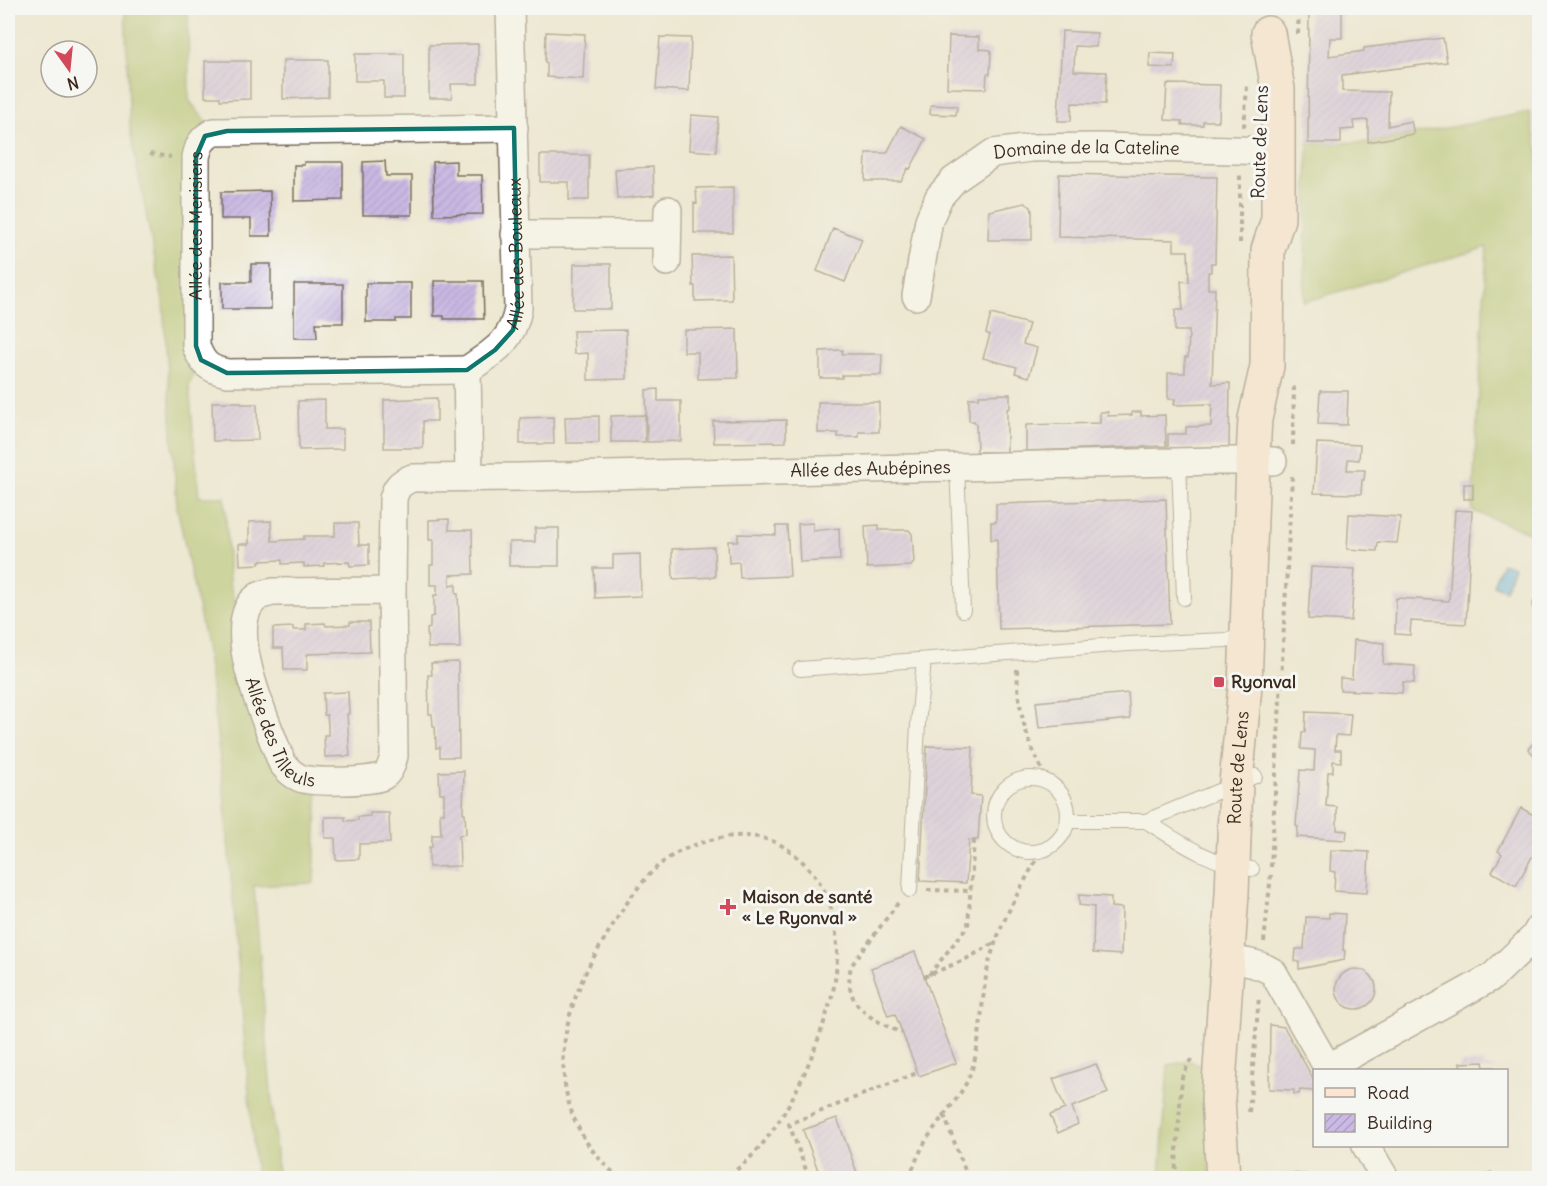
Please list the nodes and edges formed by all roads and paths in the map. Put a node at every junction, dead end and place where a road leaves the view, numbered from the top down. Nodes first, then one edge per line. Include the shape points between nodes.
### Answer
1 (510, 8) edge
2 (1299, 8) edge
3 (1278, 26) edge
4 (514, 128) junction
5 (1268, 151) junction
6 (150, 154) dead end
7 (169, 158) dead end
8 (515, 234) junction
9 (667, 262) dead end
10 (916, 296) dead end
11 (467, 370) junction
12 (1280, 372) junction
13 (1278, 459) junction
14 (1179, 462) junction
15 (957, 466) junction
16 (469, 476) junction
17 (392, 591) junction
18 (1184, 598) dead end
19 (963, 610) dead end
20 (1246, 636) junction
21 (1017, 653) junction
22 (924, 660) junction
23 (800, 669) dead end
24 (1245, 780) junction
25 (1048, 782) junction
26 (1068, 821) junction
27 (1146, 821) junction
28 (974, 840) dead end
29 (1042, 850) junction
30 (1242, 868) junction
31 (910, 890) junction
32 (970, 891) junction
33 (1539, 927) edge
34 (996, 942) junction
35 (1245, 962) junction
36 (902, 1033) dead end
37 (1328, 1069) edge
38 (917, 1073) dead end
39 (944, 1115) junction
40 (1248, 1118) dead end
41 (1367, 1147) edge
42 (1223, 1176) edge
43 (620, 1179) edge
44 (724, 1179) edge
45 (809, 1179) edge
46 (909, 1179) edge
47 (968, 1179) edge
48 (1385, 1179) edge

1 - 4 street, Allée des Bouleaux
2 - 3 path
3 - 5 main road, Route de Lens via 1260,89
4 - 8 street, Allée des Bouleaux
4 - 11 street, Allée des Merisiers via 214,132 198,144 196,346 207,367 226,373
5 - 10 street, Domaine de la Cateline via 1097,147 993,153 954,180 939,197 929,220
5 - 12 main road, Route de Lens via 1257,218 1268,250
6 - 7 path
8 - 9 street via 668,222
8 - 11 street, Allée des Bouleaux via 518,309 513,330 495,350
11 - 16 street
12 - 13 path
12 - 13 main road, Route de Lens via 1255,419
13 - 14 street, Allée des Aubépines
13 - 20 main road, Route de Lens
13 - 24 main road
13 - 35 path via 1282,682 1274,840
14 - 15 street, Allée des Aubépines
14 - 18 lane
15 - 16 street, Allée des Aubépines
15 - 19 lane
16 - 17 street, Allée des Tilleuls via 412,477 396,489 392,510
17 - 17 street, Allée des Tilleuls via 273,592 260,596 246,614 248,670 282,763 291,774 318,781 371,779 384,776 391,768
20 - 21 lane
20 - 24 main road, Route de Lens
21 - 22 lane
21 - 25 path via 1022,722
22 - 23 lane
22 - 31 lane
24 - 27 lane
24 - 30 main road, Route de Lens
25 - 26 lane via 1062,794 1068,807
25 - 29 lane via 1026,777 1013,782 1002,790 993,816 1003,841 1014,849
26 - 27 lane
26 - 29 lane via 1063,834
27 - 30 lane via 1183,844
28 - 32 path
29 - 34 path via 1011,905
30 - 35 main road, Route de Lens
31 - 32 path
31 - 36 path via 851,966 848,978 861,1011
32 - 34 path via 968,926 927,976
33 - 37 street via 1492,977
34 - 39 path via 971,1073
35 - 37 street via 1273,972
35 - 40 path via 1256,1017
35 - 42 main road, Route de Lens via 1218,1098
38 - 45 path via 789,1124
39 - 46 path via 929,1135
39 - 47 path
41 - 48 street
43 - 44 path via 585,1141 564,1086 565,1039 579,986 623,908 657,867 699,842 722,837 765,838 802,860 820,883 835,927 837,977 823,1026 777,1126 747,1162

